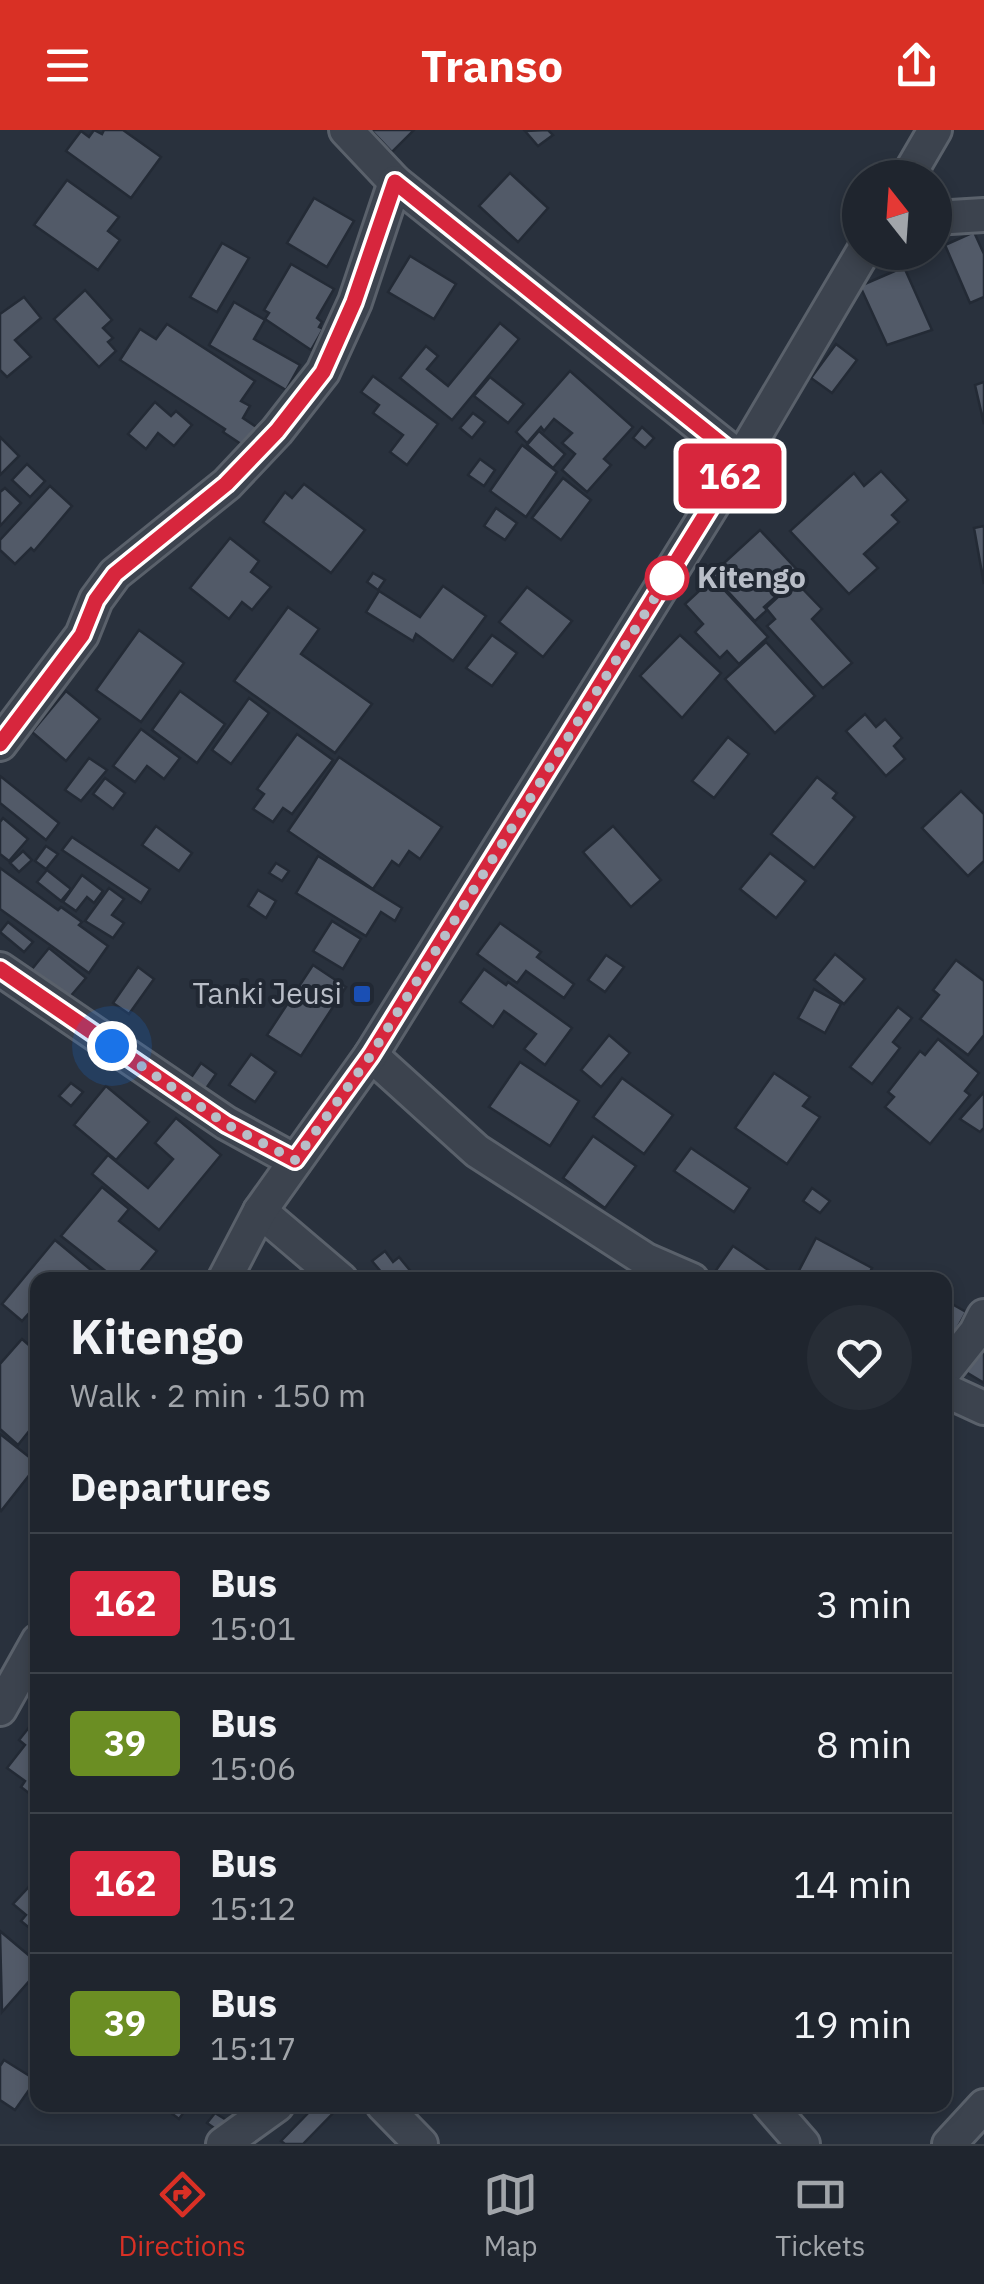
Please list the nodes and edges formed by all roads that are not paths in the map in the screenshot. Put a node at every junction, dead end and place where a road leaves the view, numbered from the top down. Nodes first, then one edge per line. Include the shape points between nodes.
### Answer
1 (346, 130) edge
2 (935, 130) edge
3 (918, 160) edge
4 (395, 182) junction
5 (984, 215) edge
6 (952, 217) edge
7 (853, 270) edge
8 (740, 459) junction
9 (0, 744) edge
10 (0, 969) edge
11 (371, 1055) junction
12 (295, 1160) junction
13 (260, 1211) junction
14 (228, 1272) edge
15 (332, 1272) edge
16 (673, 1272) edge
17 (984, 1316) edge
18 (952, 1362) edge
19 (952, 1393) edge
20 (984, 1408) edge
21 (26, 1654) edge
22 (0, 1709) edge
23 (984, 2106) edge
24 (267, 2112) edge
25 (390, 2112) edge
26 (776, 2112) edge
27 (222, 2144) edge
28 (421, 2144) edge
29 (803, 2144) edge
30 (949, 2144) edge

1 - 4 street
2 - 3 street
4 - 8 street
4 - 9 street via 323,372 226,484 115,574 82,635
5 - 6 street
7 - 8 street
8 - 11 street
10 - 12 street via 226,1124
11 - 12 street
11 - 16 street via 477,1151
12 - 13 street
13 - 14 street
13 - 15 street
17 - 18 street
19 - 20 street
21 - 22 street
23 - 30 street
24 - 27 street
25 - 28 street
26 - 29 street

